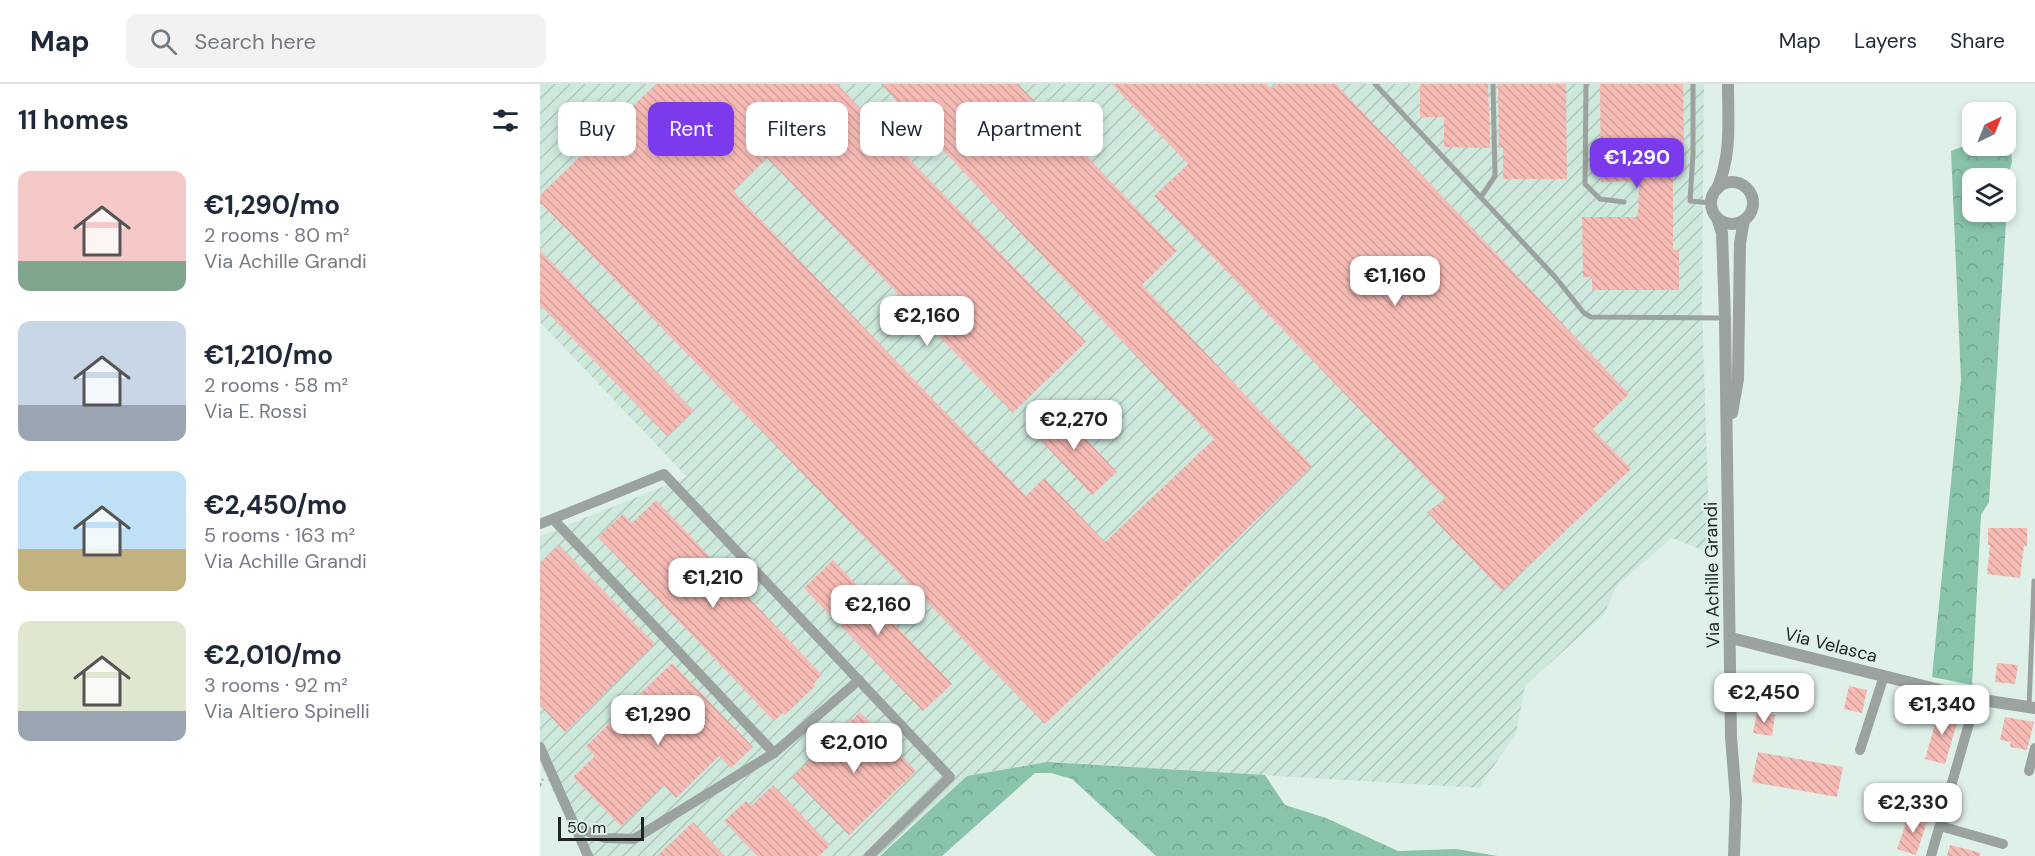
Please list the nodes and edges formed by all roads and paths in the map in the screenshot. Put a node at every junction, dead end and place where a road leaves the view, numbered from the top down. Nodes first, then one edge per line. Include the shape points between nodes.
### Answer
1 (1375, 84) edge
2 (1493, 84) edge
3 (1586, 84) edge
4 (1693, 84) edge
5 (1728, 84) edge
6 (1727, 156) junction
7 (1742, 184) junction
8 (1717, 189) junction
9 (1481, 197) junction
10 (1624, 202) dead end
11 (1712, 203) junction
12 (1717, 218) junction
13 (1744, 220) junction
14 (1725, 318) junction
15 (1728, 438) junction
16 (553, 519) junction
17 (540, 524) edge
18 (2034, 581) edge
19 (1731, 638) junction
20 (1884, 676) junction
21 (859, 680) junction
22 (1976, 699) junction
23 (2032, 707) edge
24 (540, 747) edge
25 (2035, 748) edge
26 (1860, 750) dead end
27 (774, 753) junction
28 (2030, 771) dead end
29 (1940, 826) junction
30 (576, 827) junction
31 (2003, 844) dead end
32 (588, 856) edge
33 (869, 856) edge
34 (1734, 856) edge
35 (1931, 856) edge

1 - 9 lane
2 - 9 lane via 1495,176
3 - 10 lane via 1585,184 1600,199
4 - 11 lane via 1690,201
5 - 6 street, Via Achille Grandi
6 - 7 street, Via Achille Grandi
6 - 8 street, Via Achille Grandi
7 - 8 street via 1727,183
7 - 13 street, Via Achille Grandi via 1753,201 1751,213
8 - 11 street, Via Achille Grandi
9 - 14 lane via 1591,317
11 - 12 street, Via Achille Grandi
12 - 13 street via 1730,224
12 - 14 street, Via Achille Grandi via 1722,234
13 - 15 street, Via Achille Grandi via 1740,243 1738,379
14 - 15 street, Via Achille Grandi
15 - 19 street, Via Achille Grandi
16 - 17 street
16 - 21 street via 664,474
16 - 27 street
18 - 23 lane, Via Velasca
19 - 20 street, Via Velasca
19 - 34 street, Via Achille Grandi
20 - 22 street, Via Velasca
20 - 26 street
21 - 27 street
21 - 33 street via 950,777
22 - 23 street, Via Velasca
22 - 29 street
24 - 30 street
25 - 28 street
27 - 30 street via 634,838 605,838
29 - 31 street
29 - 35 street
30 - 32 street

